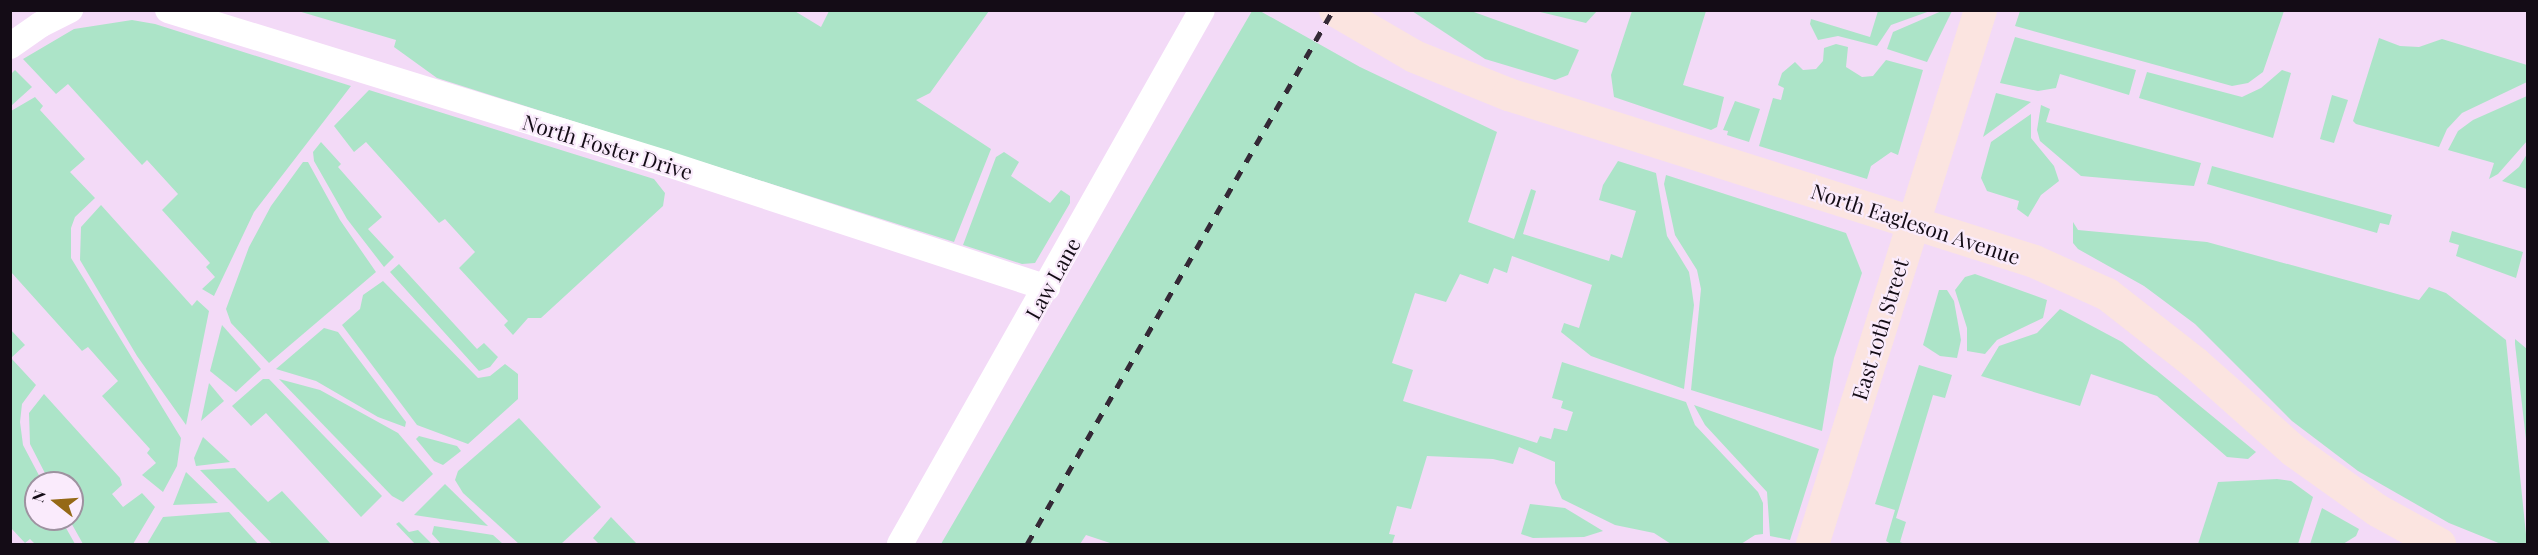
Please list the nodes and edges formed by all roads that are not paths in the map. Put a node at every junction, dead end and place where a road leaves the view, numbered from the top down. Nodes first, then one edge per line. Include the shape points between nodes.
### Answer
1 (70, 10) edge
2 (168, 10) edge
3 (1202, 10) edge
4 (1335, 10) edge
5 (1980, 10) edge
6 (10, 46) edge
7 (1913, 221) junction
8 (1047, 288) junction
9 (900, 544) edge
10 (1812, 544) edge
11 (2439, 544) edge

1 - 6 street
2 - 8 street, North Foster Drive
3 - 8 street, Law Lane
4 - 7 street, North Eagleson Avenue via 1414,56 1508,94
5 - 7 street, East 10th Street
7 - 10 street, East 10th Street
7 - 11 street, North Eagleson Avenue via 2034,261 2107,294 2195,363 2293,450 2377,510
8 - 9 street, Law Lane

